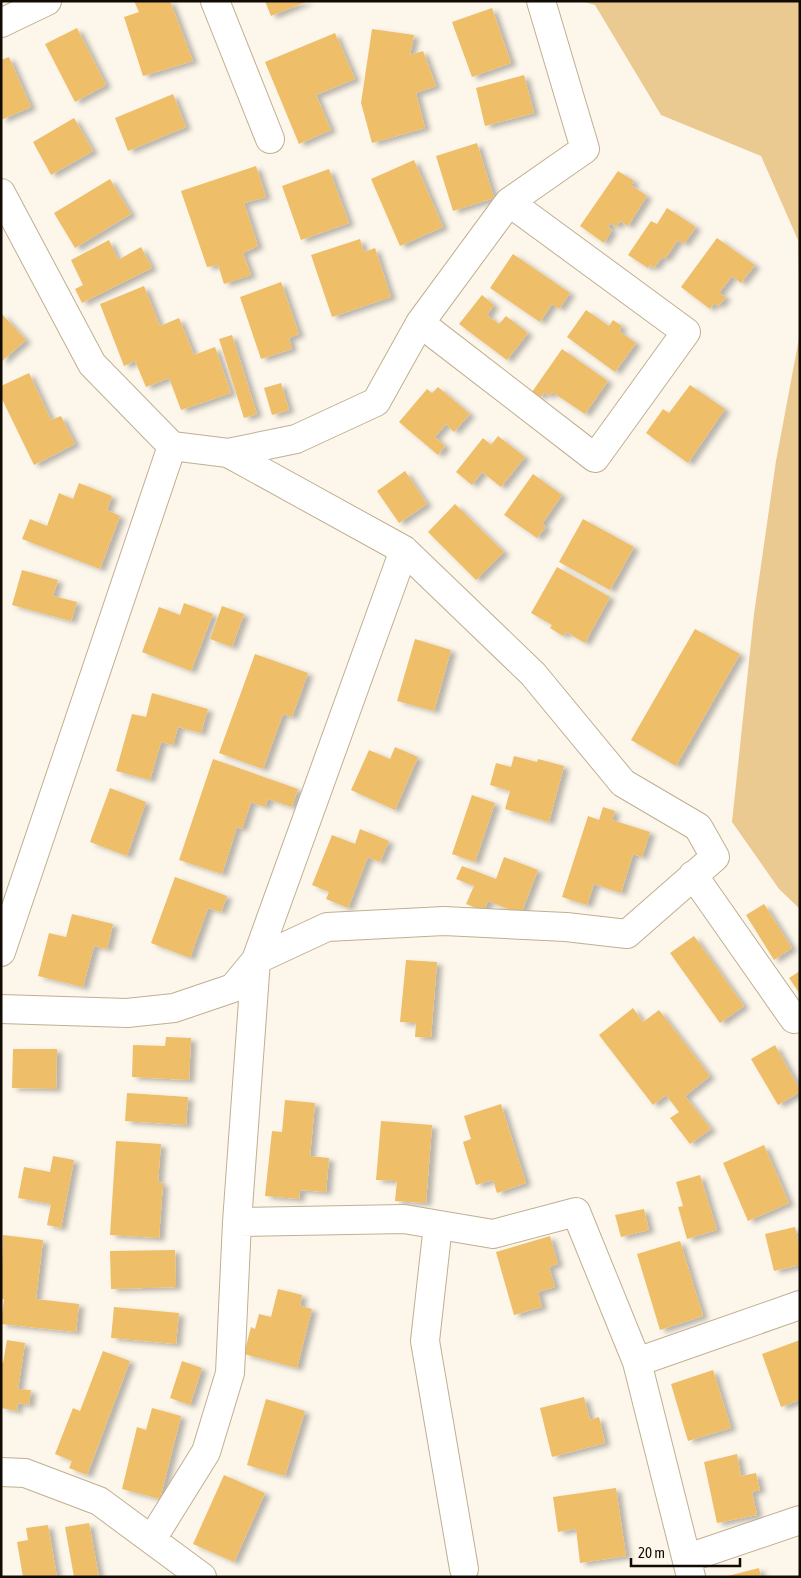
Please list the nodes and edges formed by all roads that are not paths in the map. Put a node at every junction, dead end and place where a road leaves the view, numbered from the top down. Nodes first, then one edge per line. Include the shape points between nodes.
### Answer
1 (47, 1) edge
2 (215, 1) edge
3 (541, 1) edge
4 (1, 23) edge
5 (270, 139) dead end
6 (1, 193) edge
7 (509, 202) junction
8 (420, 323) junction
9 (172, 446) junction
10 (228, 452) junction
11 (404, 550) junction
12 (693, 874) junction
13 (1, 952) edge
14 (256, 960) junction
15 (1, 1009) edge
16 (794, 1019) dead end
17 (237, 1222) junction
18 (438, 1225) junction
19 (800, 1305) edge
20 (637, 1362) junction
21 (1, 1472) edge
22 (800, 1520) edge
23 (152, 1539) junction
24 (690, 1567) edge
25 (464, 1569) dead end
26 (202, 1577) edge

1 - 4 street
2 - 5 street
3 - 7 street via 586,149
6 - 9 street via 92,364
7 - 8 street
7 - 8 street via 686,332 595,458
8 - 10 street via 376,402 296,439
9 - 10 street
9 - 13 street
10 - 11 street
11 - 12 street via 533,674 624,782 698,827 715,857
11 - 14 street
12 - 14 street via 628,934 566,927 444,921 327,927
12 - 16 street
14 - 15 street via 233,988 174,1008 127,1013
14 - 17 street
17 - 18 street via 404,1219
17 - 23 street via 230,1373 206,1452
18 - 20 street via 493,1234 576,1212
18 - 25 street via 425,1340
19 - 20 street
20 - 24 street
21 - 23 street via 25,1473 99,1501
22 - 24 street
23 - 26 street

